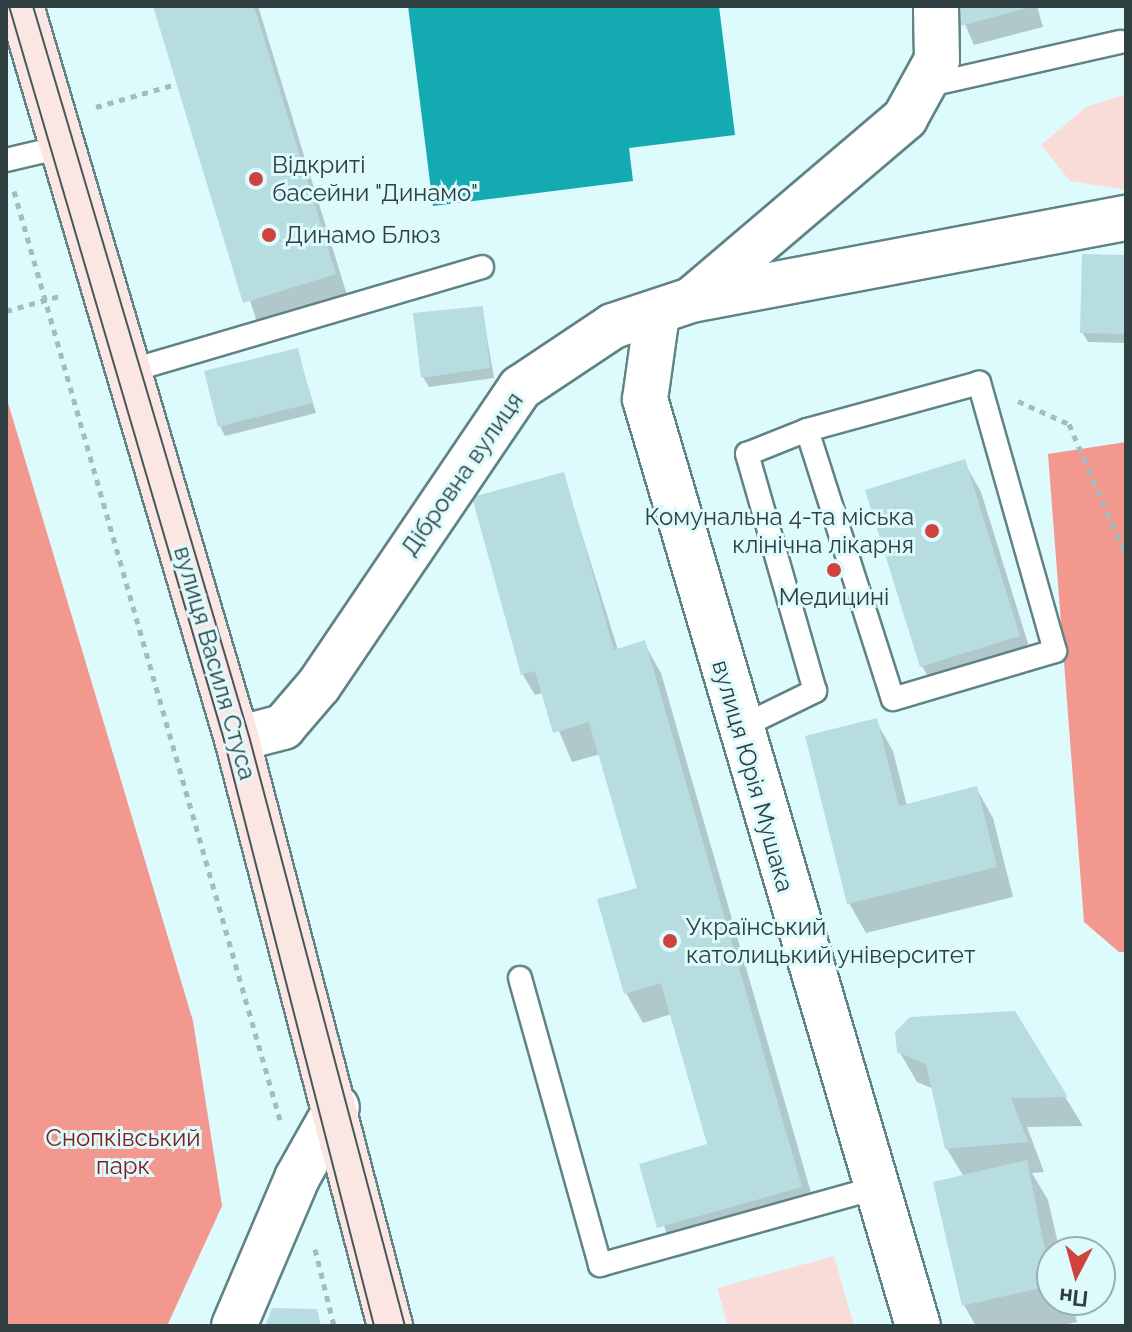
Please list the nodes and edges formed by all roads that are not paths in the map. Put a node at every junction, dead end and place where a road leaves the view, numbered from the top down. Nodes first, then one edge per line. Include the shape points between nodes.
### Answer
1 (21, 6) edge
2 (936, 6) edge
3 (1120, 42) dead end
4 (929, 85) junction
5 (65, 146) junction
6 (6, 160) edge
7 (1126, 218) edge
8 (482, 267) dead end
9 (674, 307) junction
10 (613, 326) junction
11 (129, 371) junction
12 (645, 399) junction
13 (807, 430) junction
14 (739, 728) junction
15 (237, 739) junction
16 (520, 978) dead end
17 (337, 1107) junction
18 (873, 1189) junction
19 (234, 1326) edge
20 (390, 1326) edge
21 (918, 1326) edge

1 - 5 main road, вулиця Василя Стуса
2 - 4 street via 942,23
3 - 4 lane
4 - 9 street via 863,158
5 - 6 lane
5 - 11 main road, вулиця Василя Стуса
7 - 9 street, Дібровна вулиця
8 - 11 lane
9 - 10 street, Дібровна вулиця
9 - 12 street, вулиця Юрія Мушака
10 - 12 street
10 - 15 street, Дібровна вулиця via 520,388 319,685 283,727
11 - 15 main road, вулиця Василя Стуса
12 - 14 street, вулиця Юрія Мушака
13 - 13 lane via 893,699 1055,651 979,383
13 - 14 lane via 747,454 815,691
14 - 18 street, вулиця Юрія Мушака
15 - 17 main road, вулиця Василя Стуса
16 - 18 lane via 600,1265
17 - 19 street via 297,1178
17 - 20 main road, вулиця Василя Стуса
18 - 21 street, вулиця Юрія Мушака

